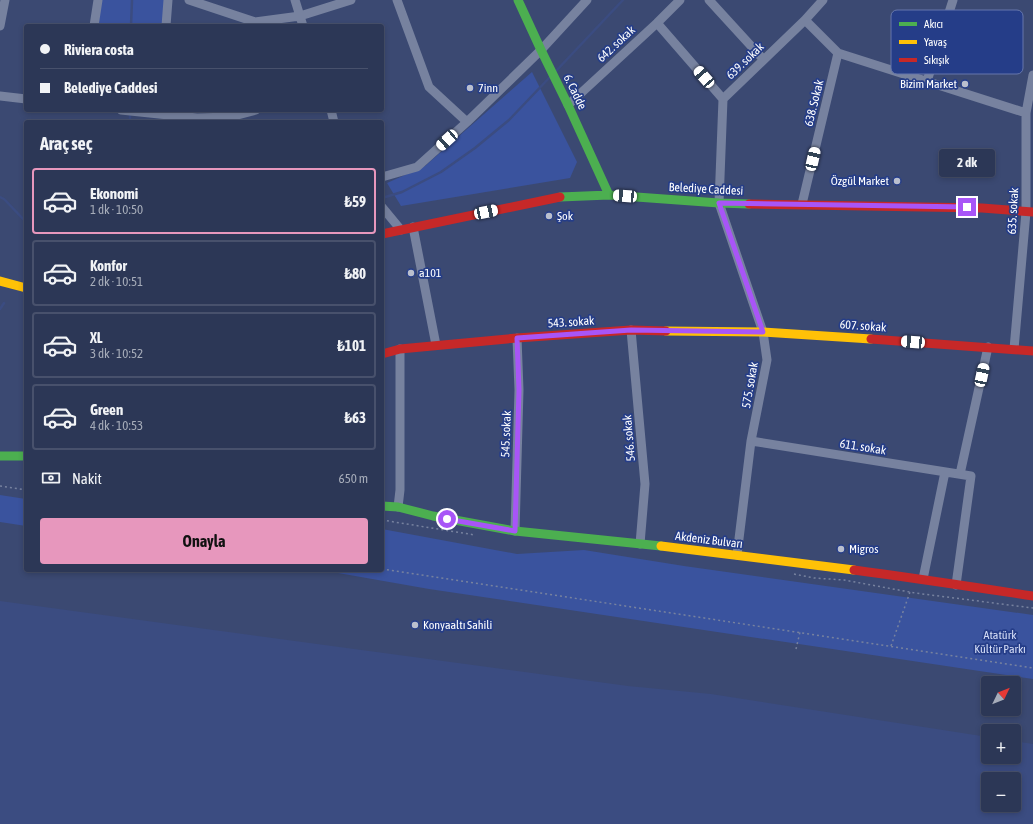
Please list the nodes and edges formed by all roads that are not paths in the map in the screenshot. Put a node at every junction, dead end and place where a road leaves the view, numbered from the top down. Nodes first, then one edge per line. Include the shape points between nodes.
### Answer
1 (5, 0) edge
2 (98, 0) edge
3 (168, 0) edge
4 (189, 0) edge
5 (295, 0) edge
6 (351, 0) edge
7 (397, 0) edge
8 (518, 0) edge
9 (588, 0) edge
10 (680, 0) edge
11 (709, 0) edge
12 (823, 0) edge
13 (953, 0) edge
14 (950, 10) edge
15 (300, 16) junction
16 (805, 20) junction
17 (657, 23) junction
18 (94, 24) edge
19 (166, 24) edge
20 (302, 24) edge
21 (0, 26) edge
22 (541, 50) junction
23 (838, 53) junction
24 (763, 59) junction
25 (891, 70) edge
26 (905, 74) edge
27 (929, 74) edge
28 (1033, 76) edge
29 (927, 81) junction
30 (0, 96) edge
31 (24, 99) edge
32 (722, 99) junction
33 (568, 105) junction
34 (136, 112) edge
35 (249, 112) edge
36 (1026, 113) junction
37 (158, 115) edge
38 (467, 122) junction
39 (384, 176) edge
40 (609, 195) junction
41 (719, 203) junction
42 (802, 204) junction
43 (384, 209) edge
44 (1030, 212) edge
45 (413, 227) junction
46 (401, 230) junction
47 (384, 234) edge
48 (0, 281) edge
49 (24, 287) edge
50 (631, 330) junction
51 (763, 332) junction
52 (517, 338) junction
53 (436, 345) junction
54 (988, 347) junction
55 (400, 348) junction
56 (1014, 349) junction
57 (1033, 351) edge
58 (384, 353) edge
59 (751, 441) junction
60 (0, 456) edge
61 (24, 456) edge
62 (945, 472) junction
63 (960, 474) junction
64 (384, 506) edge
65 (398, 508) junction
66 (515, 531) junction
67 (640, 544) junction
68 (737, 555) junction
69 (922, 579) junction
70 (956, 585) junction
71 (1033, 596) edge

1 - 21 street
2 - 18 street
3 - 19 street
4 - 15 street via 255,22
5 - 15 street
6 - 15 street
7 - 38 street via 429,87
8 - 22 main road, 6. Cadde
9 - 22 street
10 - 17 street, 642. sokak
11 - 24 street
12 - 16 street, 639. sokak
13 - 14 street
15 - 20 street
16 - 23 street
16 - 24 street, 639. sokak
17 - 32 street
17 - 33 street, 642. sokak
22 - 33 main road, 6. Cadde
22 - 38 street
23 - 25 street
23 - 42 street, 638. Sokak
24 - 32 street, 639. sokak
26 - 29 street
27 - 29 street
28 - 36 street, 635. sokak
29 - 36 street
30 - 31 street
32 - 41 street
33 - 40 main road, 6. Cadde
34 - 37 street
35 - 37 street via 230,117
36 - 44 street, 635. sokak
38 - 39 street via 417,167
40 - 41 main road, Belediye Caddesi
40 - 45 main road, Belediye Caddesi via 559,197
41 - 42 main road, Belediye Caddesi
41 - 51 street, 575. sokak
42 - 44 main road, Belediye Caddesi via 982,208
43 - 46 street
44 - 56 street, 635. sokak
45 - 46 main road, Belediye Caddesi
45 - 53 street
46 - 47 main road, Belediye Caddesi
48 - 49 main road
50 - 51 main road, 543. sokak
50 - 52 main road, 543. sokak
50 - 67 street, 546. sokak via 645,484
51 - 54 main road, 607. sokak
51 - 59 street, 575. sokak via 767,360
52 - 53 main road, 543. sokak
52 - 66 street, 545. sokak via 519,390
53 - 55 main road, 543. sokak
54 - 56 main road, 607. sokak
54 - 63 street
55 - 58 main road, 543. sokak
55 - 65 street
56 - 57 main road, 607. sokak
59 - 62 street, 611. sokak
59 - 68 street, 575. sokak
60 - 61 main road
62 - 63 street, 611. sokak
62 - 69 street
63 - 70 street, 611. sokak via 971,476
64 - 65 main road, Akdeniz Bulvarı
65 - 66 main road, Akdeniz Bulvarı
66 - 67 main road, Akdeniz Bulvarı
67 - 68 main road, Akdeniz Bulvarı
68 - 69 main road, Akdeniz Bulvarı
69 - 70 main road, Akdeniz Bulvarı
70 - 71 main road, Akdeniz Bulvarı

